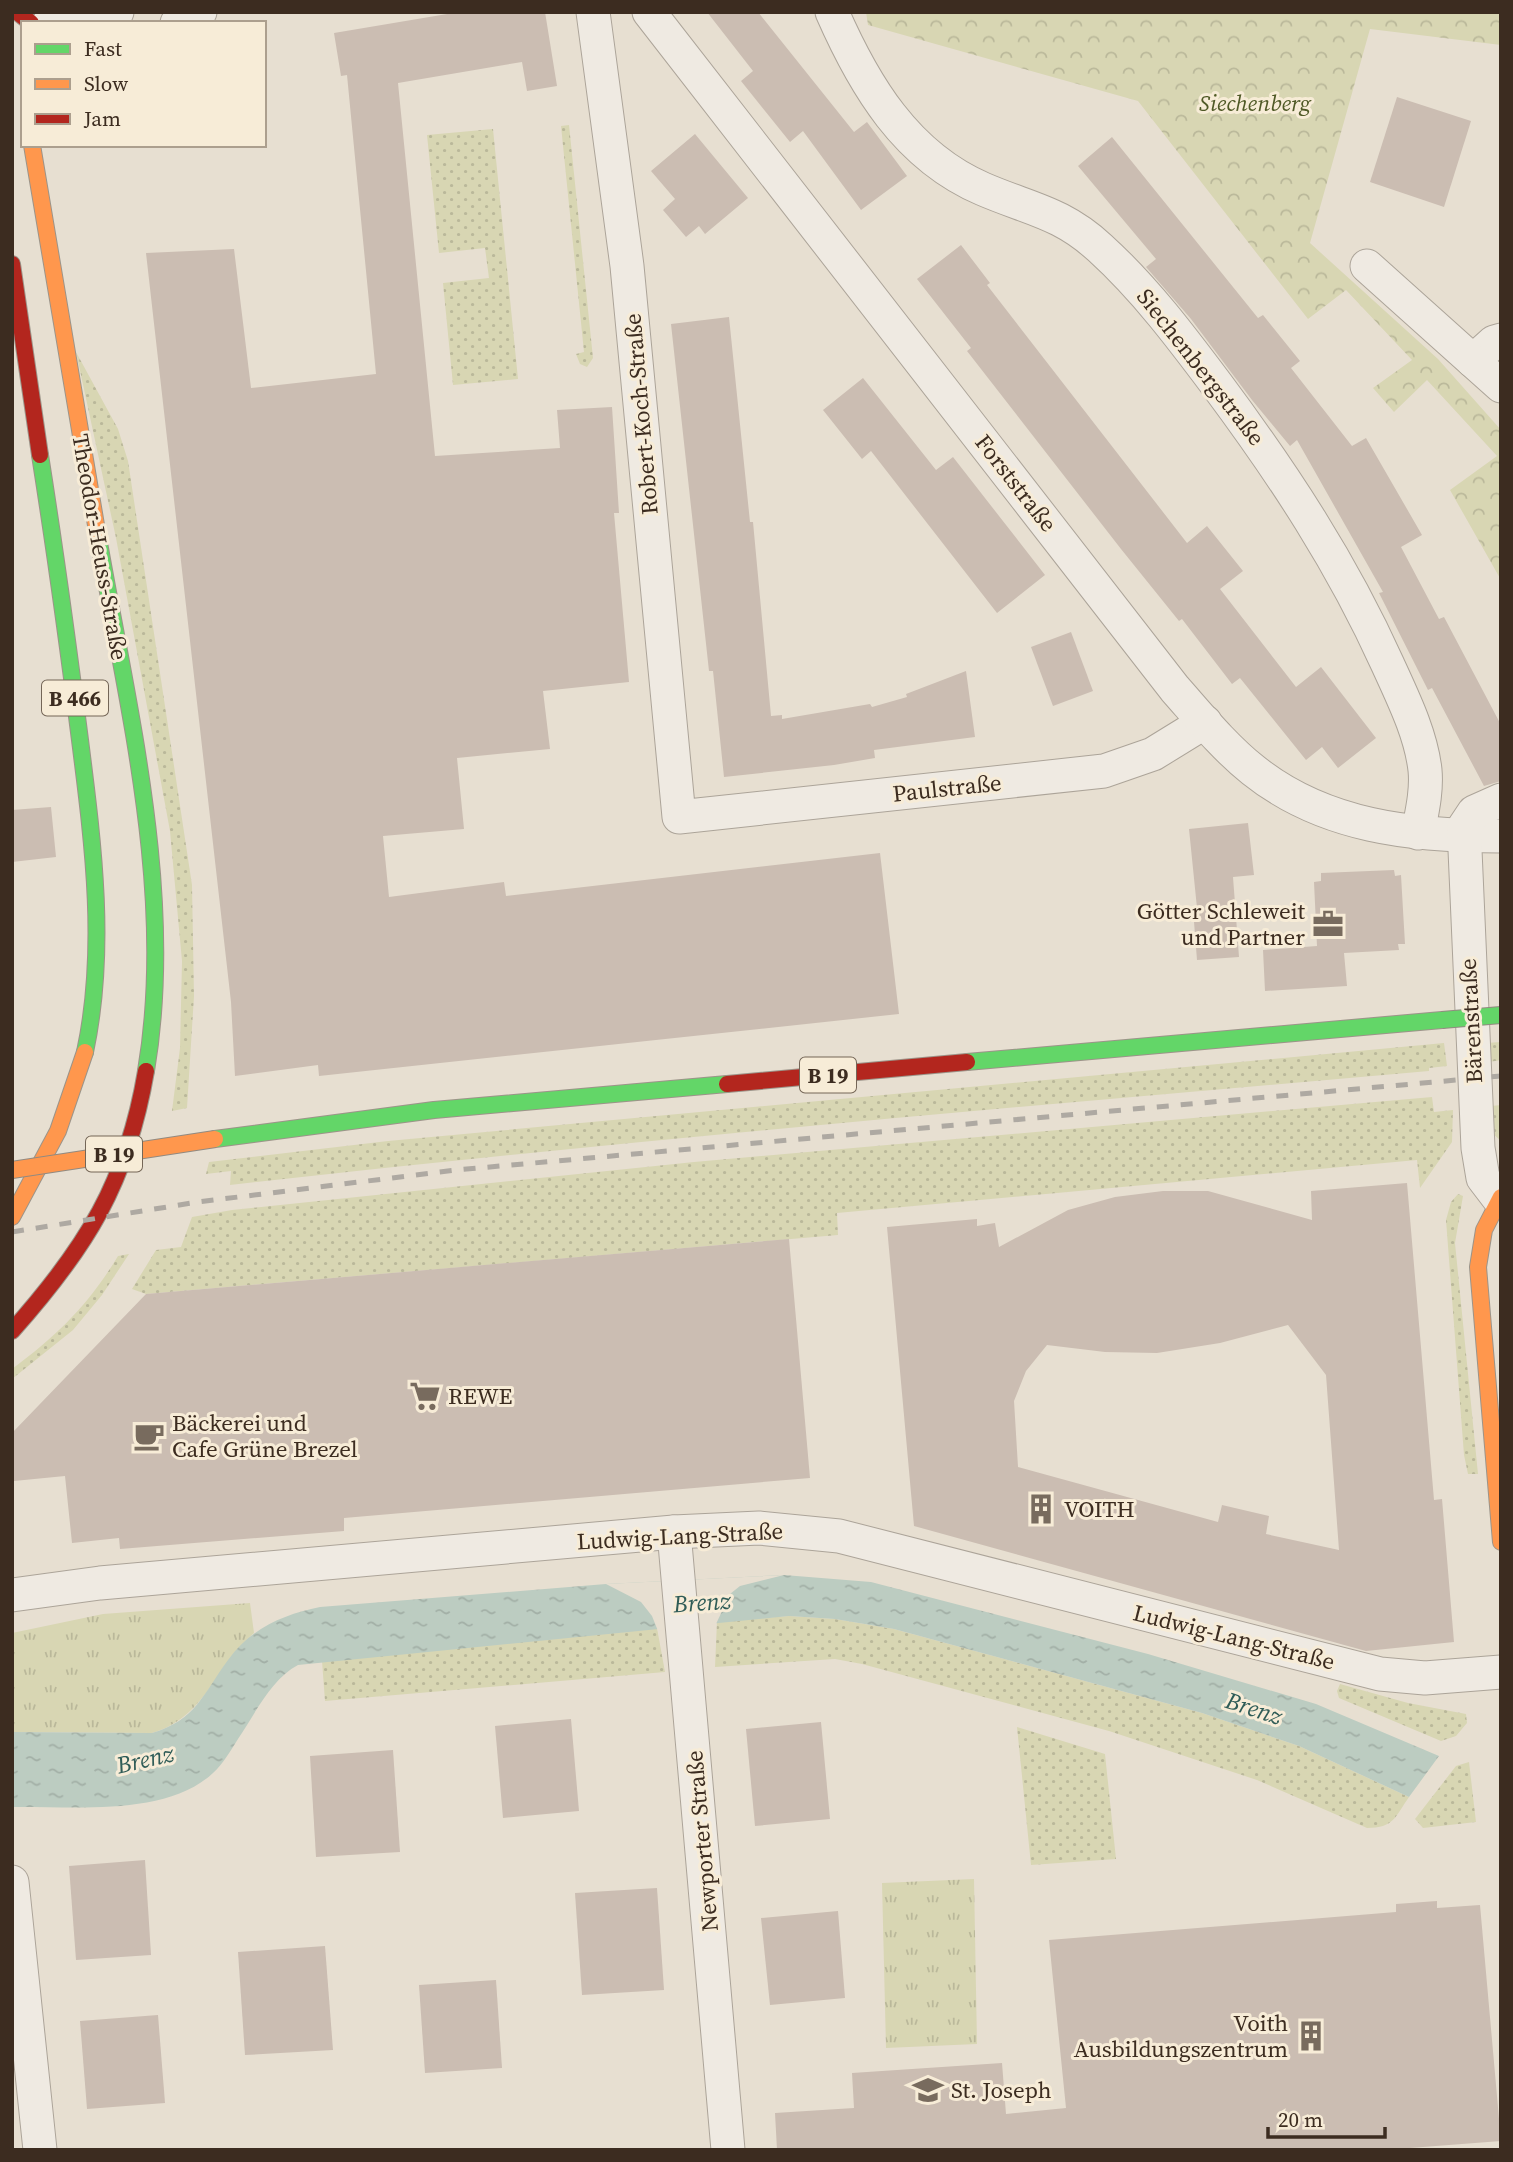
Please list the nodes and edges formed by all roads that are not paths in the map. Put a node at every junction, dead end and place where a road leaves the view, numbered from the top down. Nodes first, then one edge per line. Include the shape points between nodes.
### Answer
1 (117, 12) edge
2 (200, 12) edge
3 (593, 12) edge
4 (649, 12) edge
5 (832, 12) edge
6 (61, 21) edge
7 (181, 21) edge
8 (32, 147) edge
9 (12, 264) edge
10 (1367, 266) dead end
11 (1501, 340) edge
12 (1474, 361) junction
13 (1501, 387) edge
14 (1205, 722) junction
15 (1501, 800) edge
16 (679, 817) joint
17 (1418, 833) junction
18 (1501, 836) edge
19 (1464, 837) junction
20 (1501, 1015) edge
21 (12, 1170) edge
22 (1500, 1198) edge
23 (12, 1217) edge
24 (12, 1331) edge
25 (674, 1532) junction
26 (1501, 1542) edge
27 (12, 1595) edge
28 (1501, 1672) edge
29 (12, 1882) edge
30 (15, 1934) edge
31 (40, 2150) edge
32 (728, 2150) edge

1 - 6 street
2 - 7 street
3 - 16 street, Robert-Koch-Straße via 628,280
4 - 14 street, Forststraße
5 - 17 street, Siechenbergstraße via 863,79 907,136 955,175 1046,210 1099,247 1155,303 1283,472 1336,559 1421,747 1426,794
8 - 24 main road, Theodor-Heuss-Straße / B 466 via 150,843 156,974 146,1084 133,1143 118,1180 66,1272
9 - 23 main road, Theodor-Heuss-Straße / B 466 via 75,696 98,930 88,1041 58,1129 36,1179
10 - 12 street
11 - 12 street
12 - 13 street
14 - 16 street, Paulstraße via 1153,754 1104,771
14 - 17 street, Forststraße via 1250,768 1308,804 1362,823
15 - 19 street via 1467,818
17 - 19 street, Forststraße
18 - 19 street, Forststraße
19 - 22 street, Bärenstraße via 1478,1157 1483,1178
20 - 21 main road, B 19, bridge via 433,1110
22 - 26 main road via 1480,1238 1478,1267
25 - 27 street, Ludwig-Lang-Straße via 79,1584
25 - 28 street, Ludwig-Lang-Straße via 760,1528 823,1533 1380,1674 1425,1678
25 - 32 street, Newporter Straße
29 - 30 street
30 - 31 street

